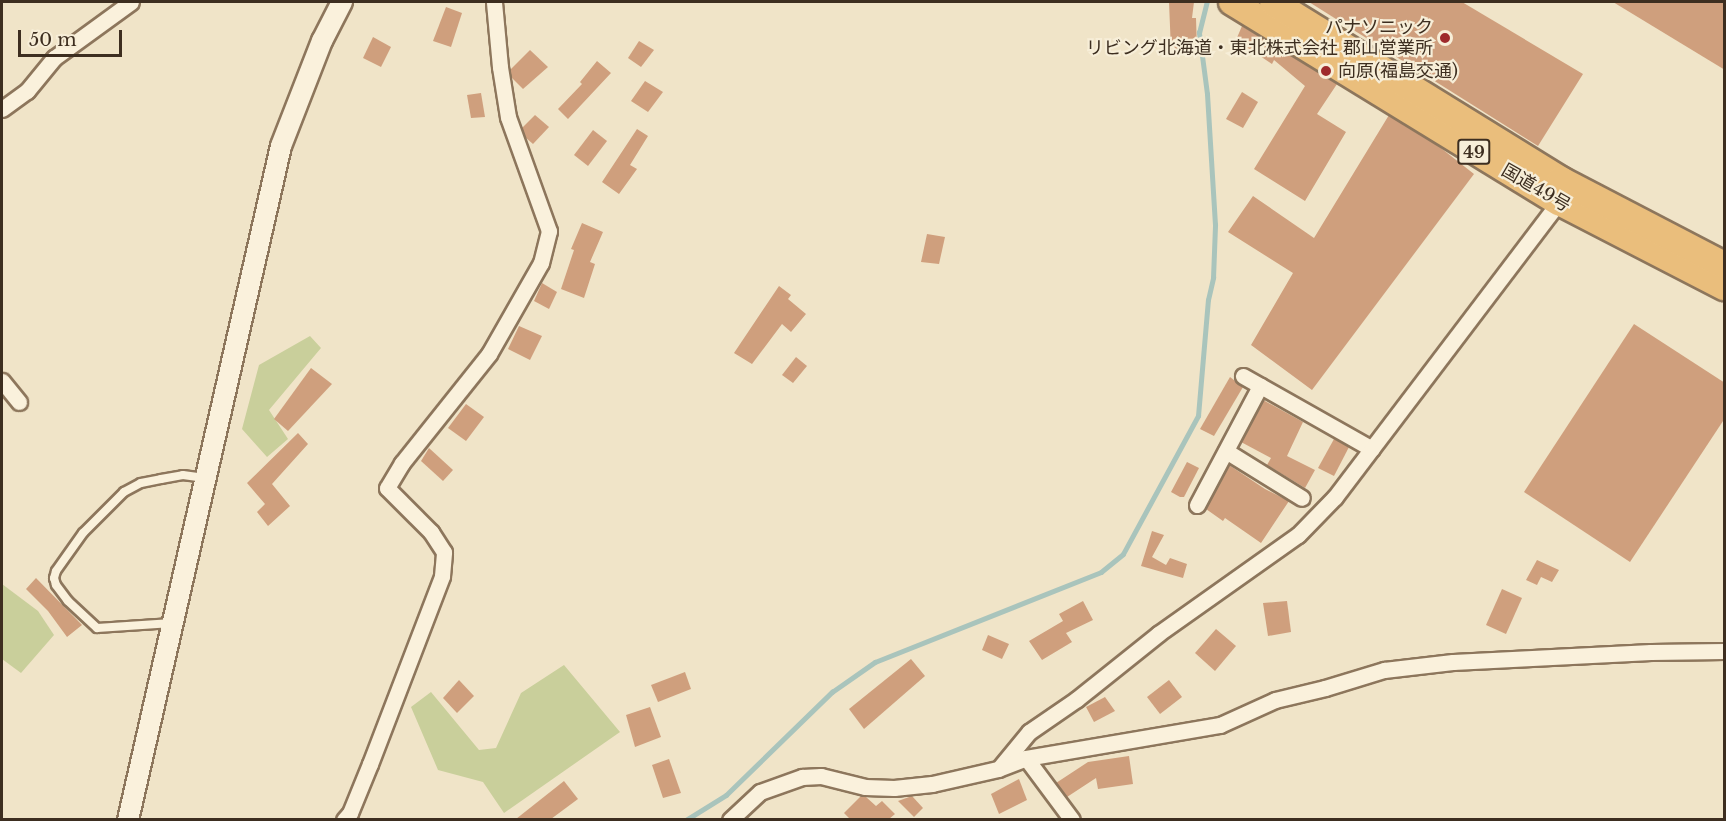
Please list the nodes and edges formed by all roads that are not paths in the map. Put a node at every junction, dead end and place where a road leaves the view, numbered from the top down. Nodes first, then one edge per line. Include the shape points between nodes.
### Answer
1 (131, 2) edge
2 (342, 2) edge
3 (494, 2) edge
4 (1233, 2) edge
5 (1272, 2) edge
6 (2, 109) edge
7 (1559, 202) junction
8 (1725, 265) edge
9 (1725, 287) edge
10 (1243, 376) dead end
11 (2, 381) edge
12 (1260, 386) junction
13 (19, 402) dead end
14 (1372, 449) junction
15 (1226, 451) junction
16 (207, 478) junction
17 (1302, 498) dead end
18 (1197, 505) dead end
19 (173, 623) junction
20 (1725, 651) edge
21 (1026, 758) junction
22 (998, 770) junction
23 (128, 819) edge
24 (344, 819) edge
25 (730, 819) edge
26 (1071, 819) edge

1 - 6 street via 54,58 27,91
2 - 16 street via 322,41 281,146
3 - 24 street via 508,117 549,231 541,264 489,354 402,463 387,488 431,532 444,552 442,576 370,764
4 - 7 highway, 国道49号 / 49
5 - 8 highway, 国道49号 / 49 via 1561,180
7 - 9 highway, 国道49号 / 49
7 - 14 street
10 - 12 street
11 - 13 street
12 - 14 street
12 - 15 street
14 - 22 street via 1335,498 1298,535 1029,732
15 - 17 street
15 - 18 street
16 - 19 street
16 - 19 lane via 161,478 124,492 83,533 54,578 68,601 97,628
19 - 23 street
20 - 21 street via 1512,659 1383,670 1275,700 1220,725
21 - 22 street
21 - 26 street
22 - 25 street via 894,788 865,787 821,776 802,777 760,792

